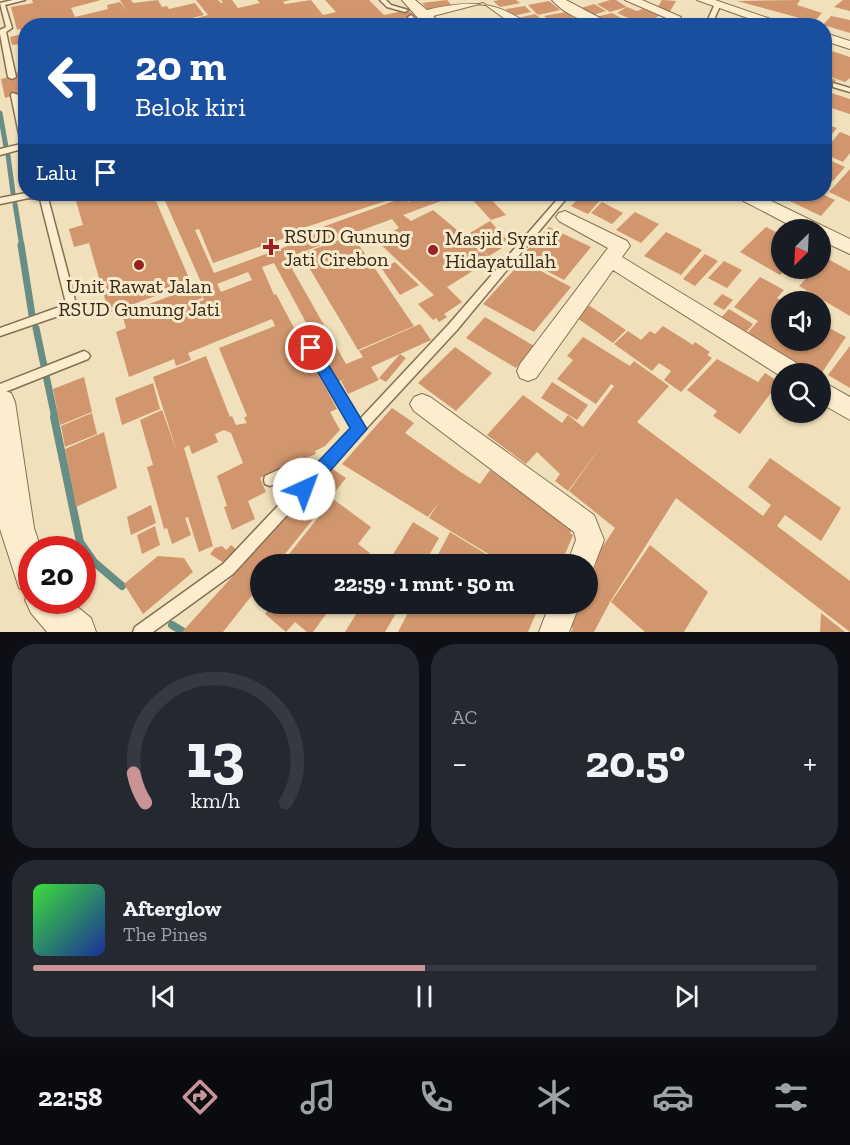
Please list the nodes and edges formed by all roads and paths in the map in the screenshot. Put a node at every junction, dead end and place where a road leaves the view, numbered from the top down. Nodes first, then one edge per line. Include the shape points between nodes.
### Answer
1 (22, 0) edge
2 (383, 0) edge
3 (484, 0) edge
4 (558, 0) edge
5 (631, 0) edge
6 (703, 0) edge
7 (1, 2) edge
8 (407, 5) edge
9 (717, 6) junction
10 (675, 17) edge
11 (417, 18) edge
12 (421, 18) edge
13 (512, 18) edge
14 (590, 18) edge
15 (712, 18) edge
16 (758, 18) edge
17 (2, 32) edge
18 (832, 39) edge
19 (850, 45) edge
20 (12, 76) dead end
21 (836, 85) dead end
22 (850, 90) edge
23 (15, 95) dead end
24 (18, 110) edge
25 (18, 147) edge
26 (0, 152) edge
27 (18, 197) edge
28 (0, 201) edge
29 (46, 201) edge
30 (560, 201) edge
31 (758, 201) edge
32 (566, 217) dead end
33 (793, 219) edge
34 (831, 238) edge
35 (850, 247) edge
36 (611, 259) junction
37 (0, 332) edge
38 (311, 348) dead end
39 (84, 356) dead end
40 (778, 363) edge
41 (528, 370) dead end
42 (0, 389) edge
43 (831, 397) edge
44 (0, 402) edge
45 (422, 404) dead end
46 (850, 410) edge
47 (359, 429) junction
48 (319, 472) junction
49 (4, 478) edge
50 (270, 480) dead end
51 (18, 544) edge
52 (585, 554) edge
53 (57, 614) edge
54 (561, 614) edge
55 (77, 632) edge
56 (140, 632) edge
57 (554, 632) edge

1 - 7 lane
2 - 8 lane via 389,6
3 - 12 street
3 - 13 street
4 - 14 street
5 - 10 street
6 - 9 street
7 - 17 lane via 9,28
8 - 11 street
9 - 15 lane
9 - 16 street
17 - 20 lane
18 - 19 street
21 - 22 lane
23 - 24 lane
25 - 26 lane
27 - 28 lane
29 - 37 lane via 72,302 66,309
30 - 47 lane via 453,327
31 - 33 street
32 - 36 street via 616,242 619,249
34 - 35 street
36 - 40 street
36 - 41 street
38 - 47 lane
39 - 42 lane
43 - 46 street
44 - 49 street
45 - 52 street via 585,524 590,540
47 - 48 lane
48 - 50 lane via 304,464
48 - 56 lane via 228,569
49 - 51 street
53 - 55 street
54 - 57 street

